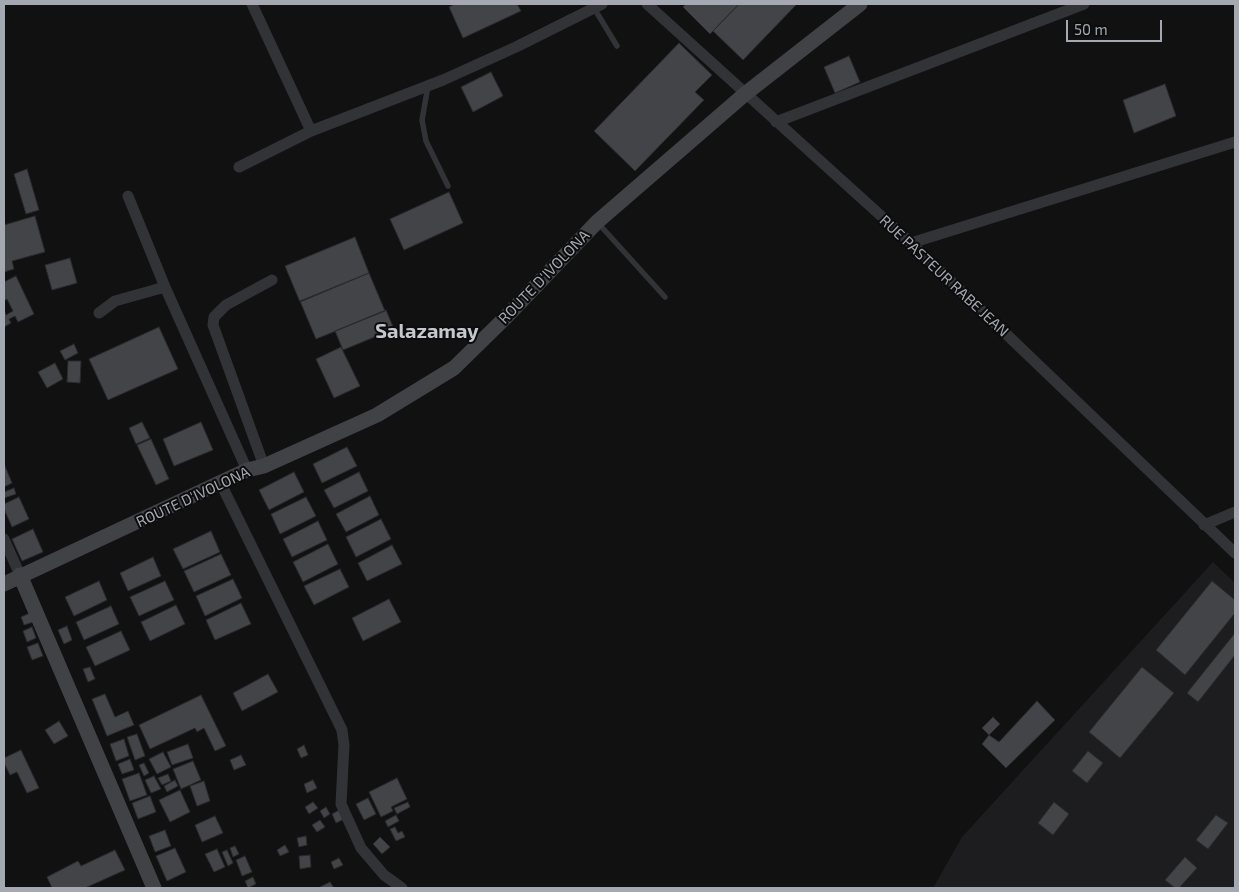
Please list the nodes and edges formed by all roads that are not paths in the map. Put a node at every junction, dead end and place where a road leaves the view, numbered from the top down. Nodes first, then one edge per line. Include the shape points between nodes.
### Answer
1 (252, 4) edge
2 (647, 4) edge
3 (860, 4) edge
4 (1084, 4) edge
5 (598, 6) edge
6 (617, 46) dead end
7 (428, 86) junction
8 (745, 94) junction
9 (776, 122) junction
10 (311, 131) junction
11 (1235, 142) edge
12 (239, 166) dead end
13 (448, 186) dead end
14 (128, 196) dead end
15 (597, 222) junction
16 (911, 243) junction
17 (272, 280) dead end
18 (164, 287) junction
19 (665, 297) dead end
20 (99, 313) dead end
21 (264, 466) junction
22 (247, 470) junction
23 (221, 484) junction
24 (1235, 512) edge
25 (1204, 525) junction
26 (4, 539) edge
27 (1235, 553) edge
28 (20, 575) junction
29 (4, 584) edge
30 (154, 888) edge
31 (402, 888) edge

1 - 10 street
2 - 8 street, RUE PASTEUR RABE JEAN
3 - 8 main road, ROUTE D'IVOLONA
4 - 9 street
5 - 6 lane
5 - 7 street
7 - 10 street
7 - 13 lane via 422,120 426,141
8 - 9 street, RUE PASTEUR RABE JEAN
8 - 15 main road, ROUTE D'IVOLONA
9 - 16 street, RUE PASTEUR RABE JEAN
10 - 12 street
11 - 16 street
14 - 18 street
15 - 19 lane
15 - 21 main road, ROUTE D'IVOLONA via 454,368 377,415
16 - 25 street, RUE PASTEUR RABE JEAN
17 - 21 street via 226,305 214,317 213,324
18 - 20 street via 115,301
18 - 22 street
21 - 22 main road, ROUTE D'IVOLONA
22 - 23 main road, ROUTE D'IVOLONA
23 - 28 main road, ROUTE D'IVOLONA
23 - 31 street via 342,730 340,796 344,812 361,848 384,874
24 - 25 street
25 - 27 street, RUE PASTEUR RABE JEAN
26 - 28 street
28 - 29 main road, ROUTE D'IVOLONA
28 - 30 main road

